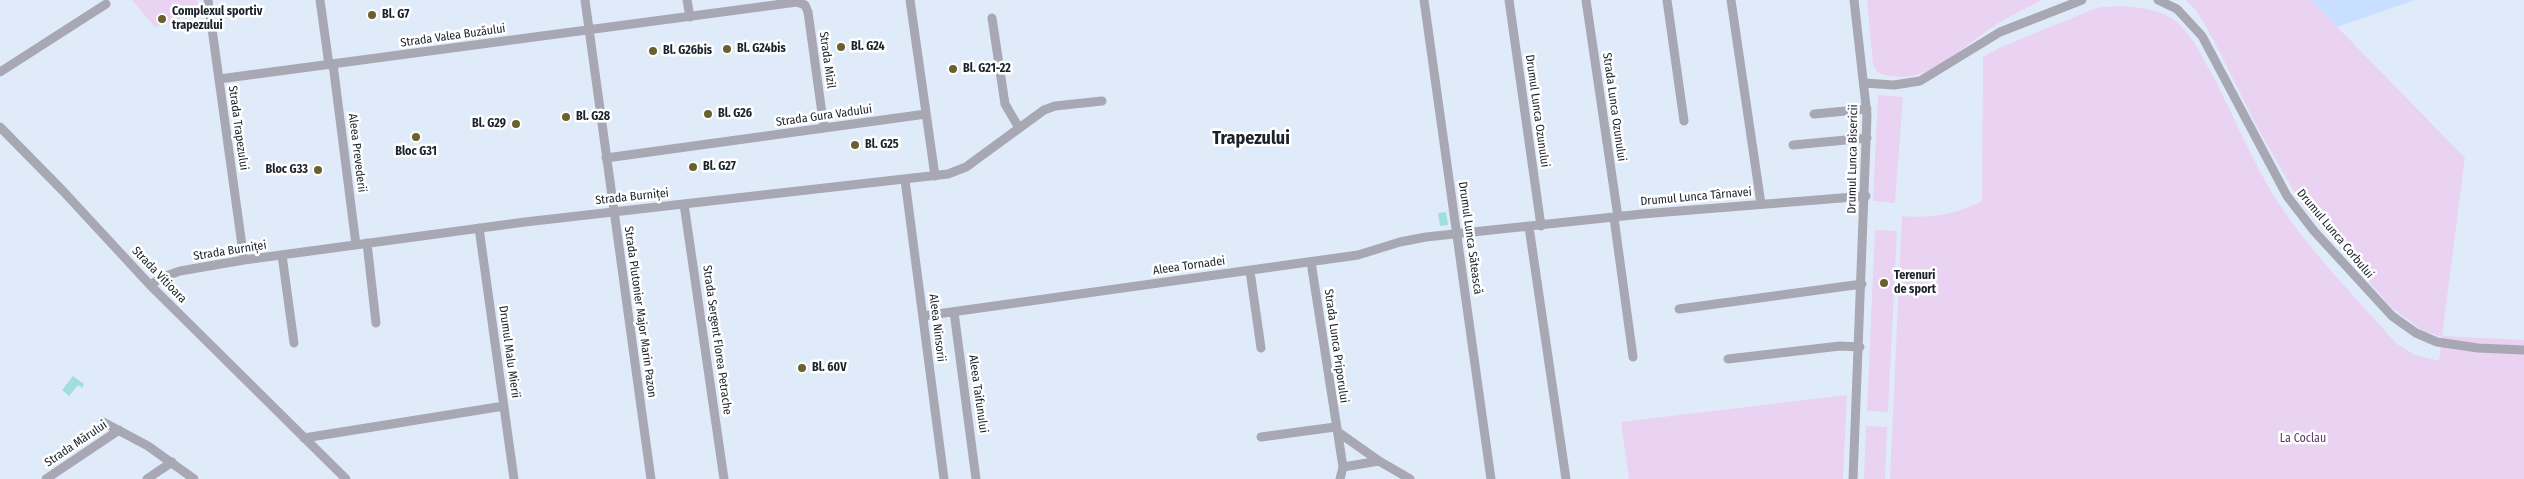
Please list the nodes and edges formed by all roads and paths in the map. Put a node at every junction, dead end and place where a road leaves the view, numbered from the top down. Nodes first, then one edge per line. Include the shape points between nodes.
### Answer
1 (208, 0) edge
2 (320, 0) edge
3 (585, 0) edge
4 (688, 0) edge
5 (910, 0) edge
6 (1424, 0) edge
7 (1509, 0) edge
8 (1586, 0) edge
9 (1667, 0) edge
10 (1731, 0) edge
11 (1854, 0) edge
12 (2082, 0) edge
13 (2158, 0) edge
14 (797, 1) edge
15 (106, 4) dead end
16 (690, 16) junction
17 (992, 18) dead end
18 (589, 30) junction
19 (331, 64) junction
20 (0, 72) edge
21 (219, 80) junction
22 (1864, 83) junction
23 (1102, 101) dead end
24 (1867, 109) junction
25 (926, 114) junction
26 (1814, 114) dead end
27 (1684, 121) dead end
28 (0, 127) edge
29 (824, 128) junction
30 (1019, 128) junction
31 (1867, 138) junction
32 (1794, 145) dead end
33 (606, 158) junction
34 (935, 176) junction
35 (905, 180) junction
36 (1866, 196) junction
37 (684, 204) junction
38 (1760, 204) junction
39 (613, 212) junction
40 (1616, 217) junction
41 (1541, 226) junction
42 (1530, 227) junction
43 (479, 228) junction
44 (1458, 234) junction
45 (367, 243) junction
46 (356, 245) junction
47 (282, 255) junction
48 (244, 260) junction
49 (1311, 262) junction
50 (1250, 271) junction
51 (1862, 284) junction
52 (150, 285) junction
53 (1679, 309) dead end
54 (954, 312) junction
55 (923, 316) junction
56 (376, 323) dead end
57 (294, 343) dead end
58 (1860, 347) junction
59 (1261, 348) dead end
60 (2524, 350) edge
61 (1633, 357) dead end
62 (1728, 359) dead end
63 (504, 406) junction
64 (103, 422) dead end
65 (1336, 429) junction
66 (119, 430) junction
67 (1261, 437) dead end
68 (304, 438) junction
69 (1379, 461) junction
70 (172, 462) junction
71 (1342, 467) junction
72 (46, 479) edge
73 (147, 479) edge
74 (194, 479) edge
75 (346, 479) edge
76 (514, 479) edge
77 (651, 479) edge
78 (724, 479) edge
79 (944, 479) edge
80 (976, 479) edge
81 (1340, 479) edge
82 (1410, 479) edge
83 (1491, 479) edge
84 (1566, 479) edge
85 (1853, 479) edge

1 - 21 street, Strada Trapezului
2 - 19 street, Aleea Prevederii
3 - 18 street, Strada Plutonier Major Marin Pazon
4 - 16 street
5 - 25 street
6 - 44 street, Drumul Lunca Sătească
7 - 41 street, Drumul Lunca Ozunului
8 - 40 street, Strada Lunca Ozunului
9 - 27 street
10 - 38 street
11 - 22 street, Drumul Lunca Bisericii
12 - 22 street via 2000,32 1920,81 1894,85
13 - 60 street, Drumul Lunca Corbului via 2177,9 2202,36 2287,196 2314,231 2392,316 2416,333 2437,342
14 - 16 street, Strada Valea Buzăului
14 - 29 street, Strada Mizil via 805,5 808,12
15 - 20 street
16 - 18 street, Strada Valea Buzăului
17 - 30 street via 1004,104
18 - 19 street, Strada Valea Buzăului
18 - 33 street, Strada Plutonier Major Marin Pazon
19 - 21 street, Strada Valea Buzăului
19 - 46 street, Aleea Prevederii
21 - 48 street, Strada Trapezului
22 - 24 street, Drumul Lunca Bisericii
23 - 30 street, Strada Burniței via 1049,108
24 - 26 street
24 - 31 street, Drumul Lunca Bisericii
25 - 29 street, Strada Gura Vadului
25 - 34 street
28 - 52 street, Strada Vitioara
29 - 33 street, Strada Gura Vadului
30 - 34 street, Strada Burniței via 966,167
31 - 32 street
31 - 36 street, Drumul Lunca Bisericii
33 - 39 street, Strada Plutonier Major Marin Pazon
34 - 35 street, Strada Burniței
35 - 37 street, Strada Burniței
35 - 55 street, Aleea Ninsorii
36 - 38 street, Drumul Lunca Târnavei
36 - 51 street, Drumul Lunca Bisericii
37 - 39 street, Strada Burniței
37 - 78 street, Strada Sergent Florea Petrache
38 - 40 street, Drumul Lunca Târnavei
39 - 43 street, Strada Burniței
39 - 77 street, Strada Plutonier Major Marin Pazon
40 - 41 street, Drumul Lunca Târnavei
40 - 61 street, Strada Lunca Ozunului
41 - 42 street, Drumul Lunca Târnavei
42 - 44 street, Drumul Lunca Târnavei
42 - 84 street
43 - 45 street, Strada Burniței
43 - 63 street, Drumul Malu Mierii
44 - 49 street, Aleea Tornadei via 1413,239 1369,253
44 - 83 street, Drumul Lunca Sătească
45 - 46 street, Strada Burniței
45 - 56 street
46 - 47 street, Strada Burniței
47 - 48 street, Strada Burniței
47 - 57 street
48 - 52 street, Strada Burniței via 180,271
49 - 50 street, Aleea Tornadei
49 - 65 street, Strada Lunca Priporului
50 - 54 street, Aleea Tornadei
50 - 59 street
51 - 53 street
51 - 58 street, Drumul Lunca Bisericii
52 - 68 street, Strada Vitioara
54 - 55 street, Aleea Tornadei
54 - 80 street, Aleea Taifunului
55 - 79 street, Aleea Ninsorii
58 - 62 street via 1840,346
58 - 85 street, Drumul Lunca Bisericii
63 - 68 street
63 - 76 street, Drumul Malu Mierii
64 - 66 street
65 - 67 street
65 - 69 street
65 - 71 street
66 - 70 street
66 - 72 street, Strada Mărului
68 - 75 street, Strada Vitioara
69 - 71 street
69 - 82 street
70 - 73 street
70 - 74 street
71 - 81 street

